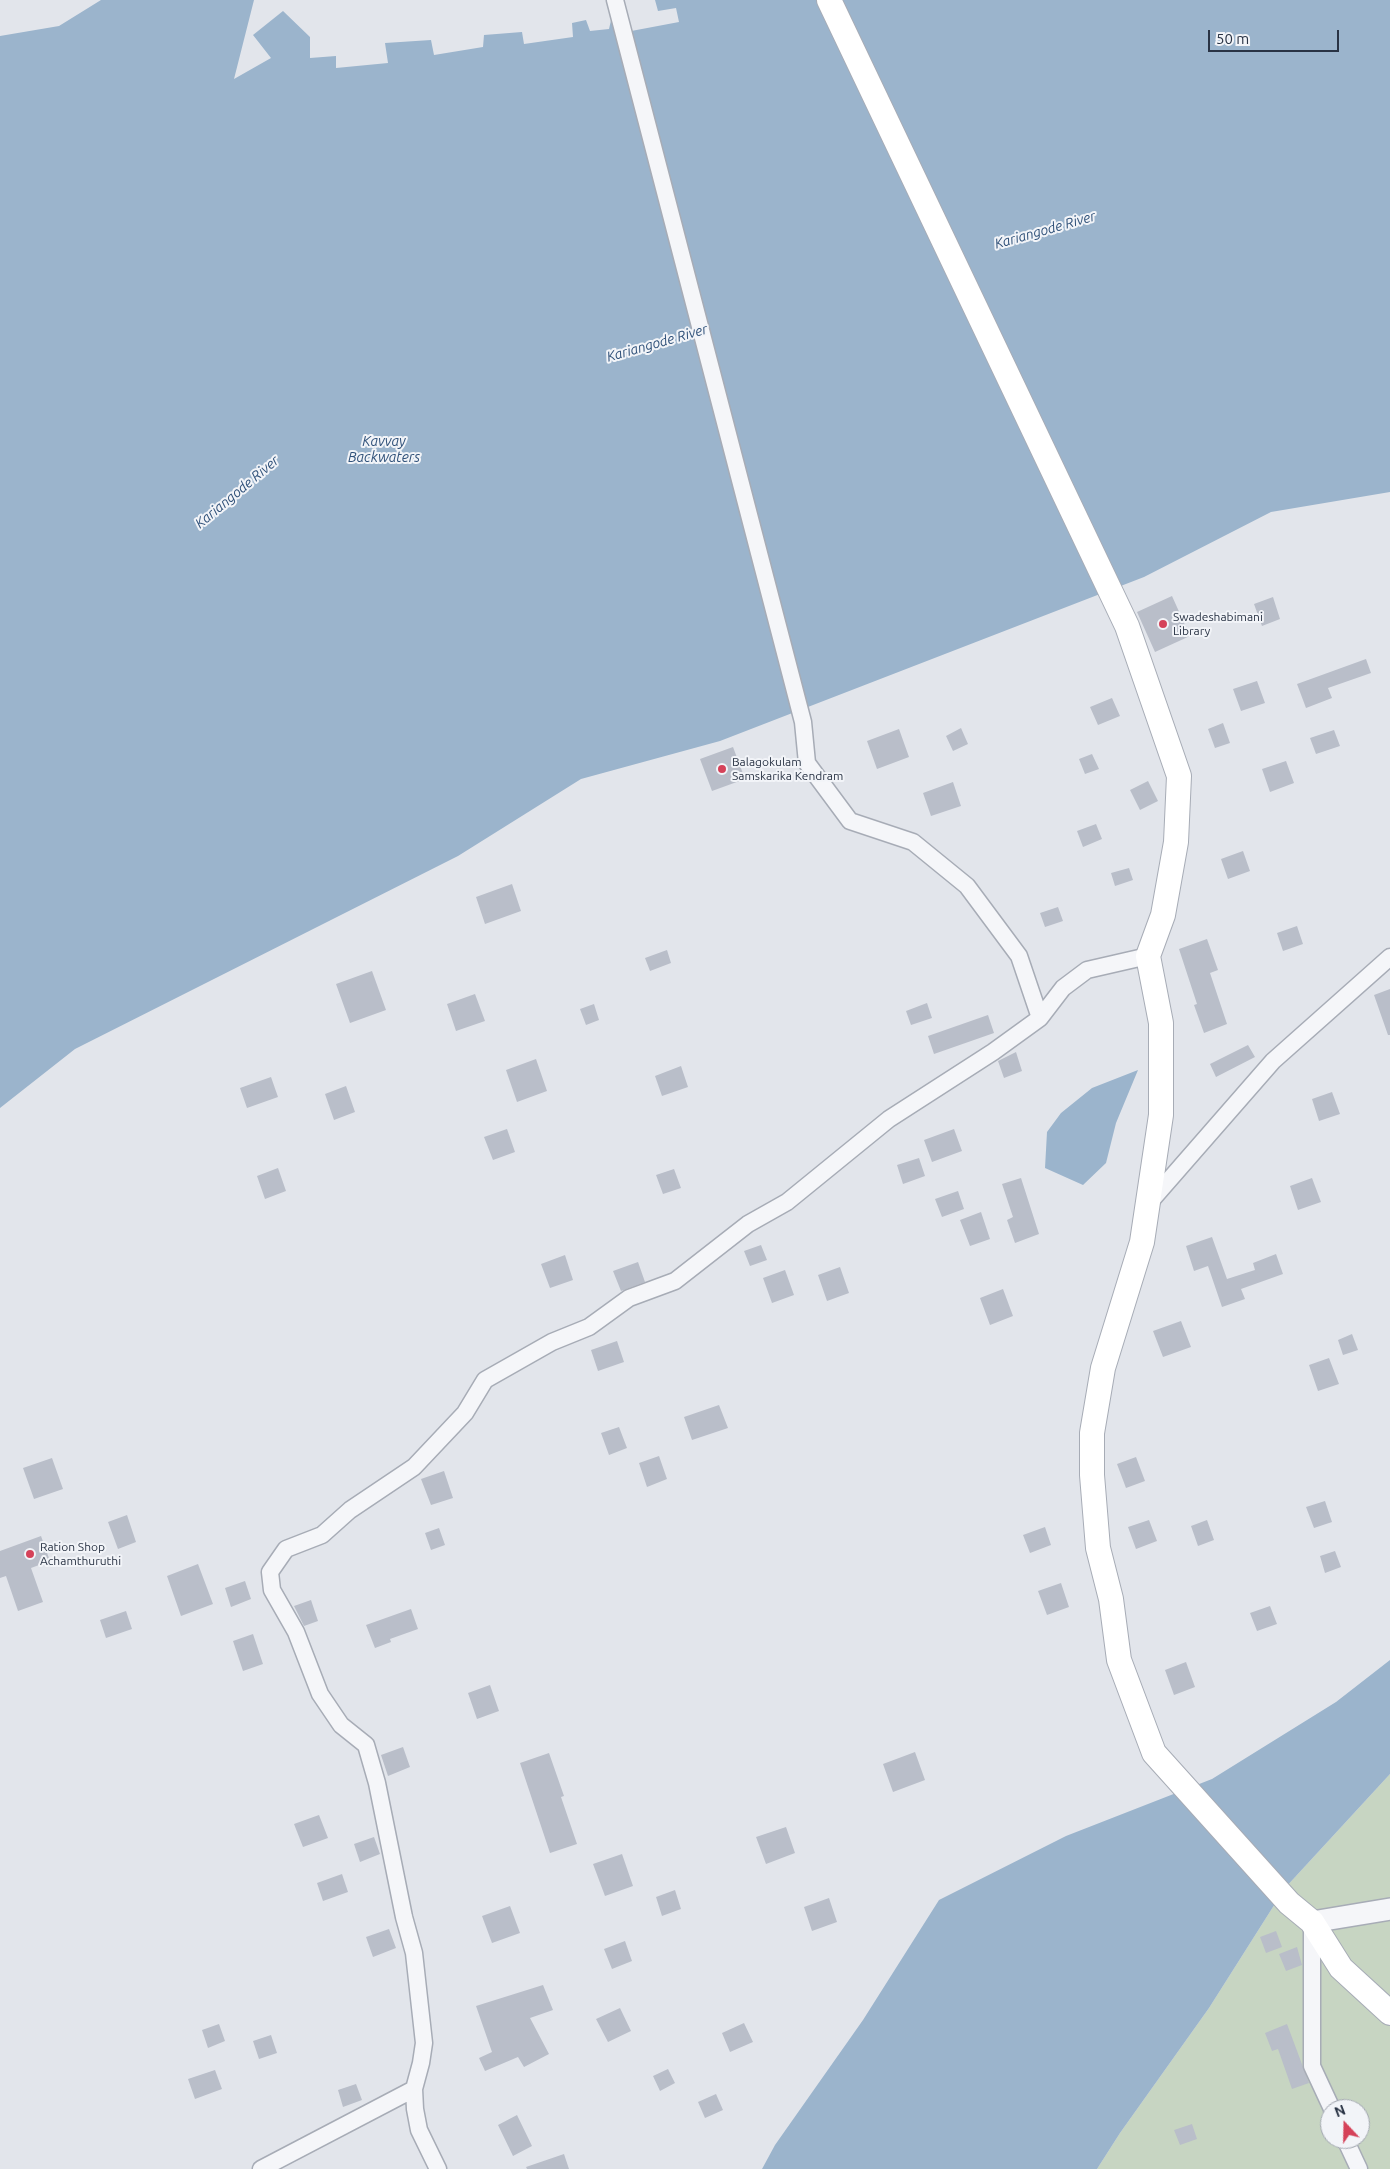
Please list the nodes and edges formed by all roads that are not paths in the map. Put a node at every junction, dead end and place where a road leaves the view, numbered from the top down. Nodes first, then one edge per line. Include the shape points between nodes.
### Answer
1 (615, 0) edge
2 (829, 0) edge
3 (1148, 956) junction
4 (1390, 957) edge
5 (1040, 1018) junction
6 (1147, 1205) junction
7 (1390, 1909) edge
8 (1312, 1922) junction
9 (1390, 2013) edge
10 (414, 2088) junction
11 (1327, 2099) edge
12 (1350, 2149) edge
13 (261, 2169) edge
14 (438, 2169) edge
15 (1359, 2169) edge

1 - 5 street via 803,722 807,763 850,821 913,842 967,886 1019,956
2 - 3 main road via 1127,626 1179,776 1176,842 1162,915
3 - 5 street via 1087,970 1062,988
3 - 6 main road via 1161,1023 1161,1114
4 - 6 street via 1273,1061
5 - 10 street via 889,1119 788,1202 748,1224 675,1281 629,1298 588,1327 552,1342 486,1380 465,1413 414,1467 350,1510 322,1535 286,1549 270,1572 272,1590 296,1632 320,1694 341,1725 366,1746 377,1782 414,1953 424,2043
6 - 8 main road via 1142,1242 1103,1368 1092,1433 1098,1548 1111,1598 1119,1660 1154,1753 1289,1902
7 - 8 street
8 - 9 main road via 1341,1968
8 - 11 street via 1312,2066
10 - 13 street
10 - 14 street via 419,2130
12 - 15 street

